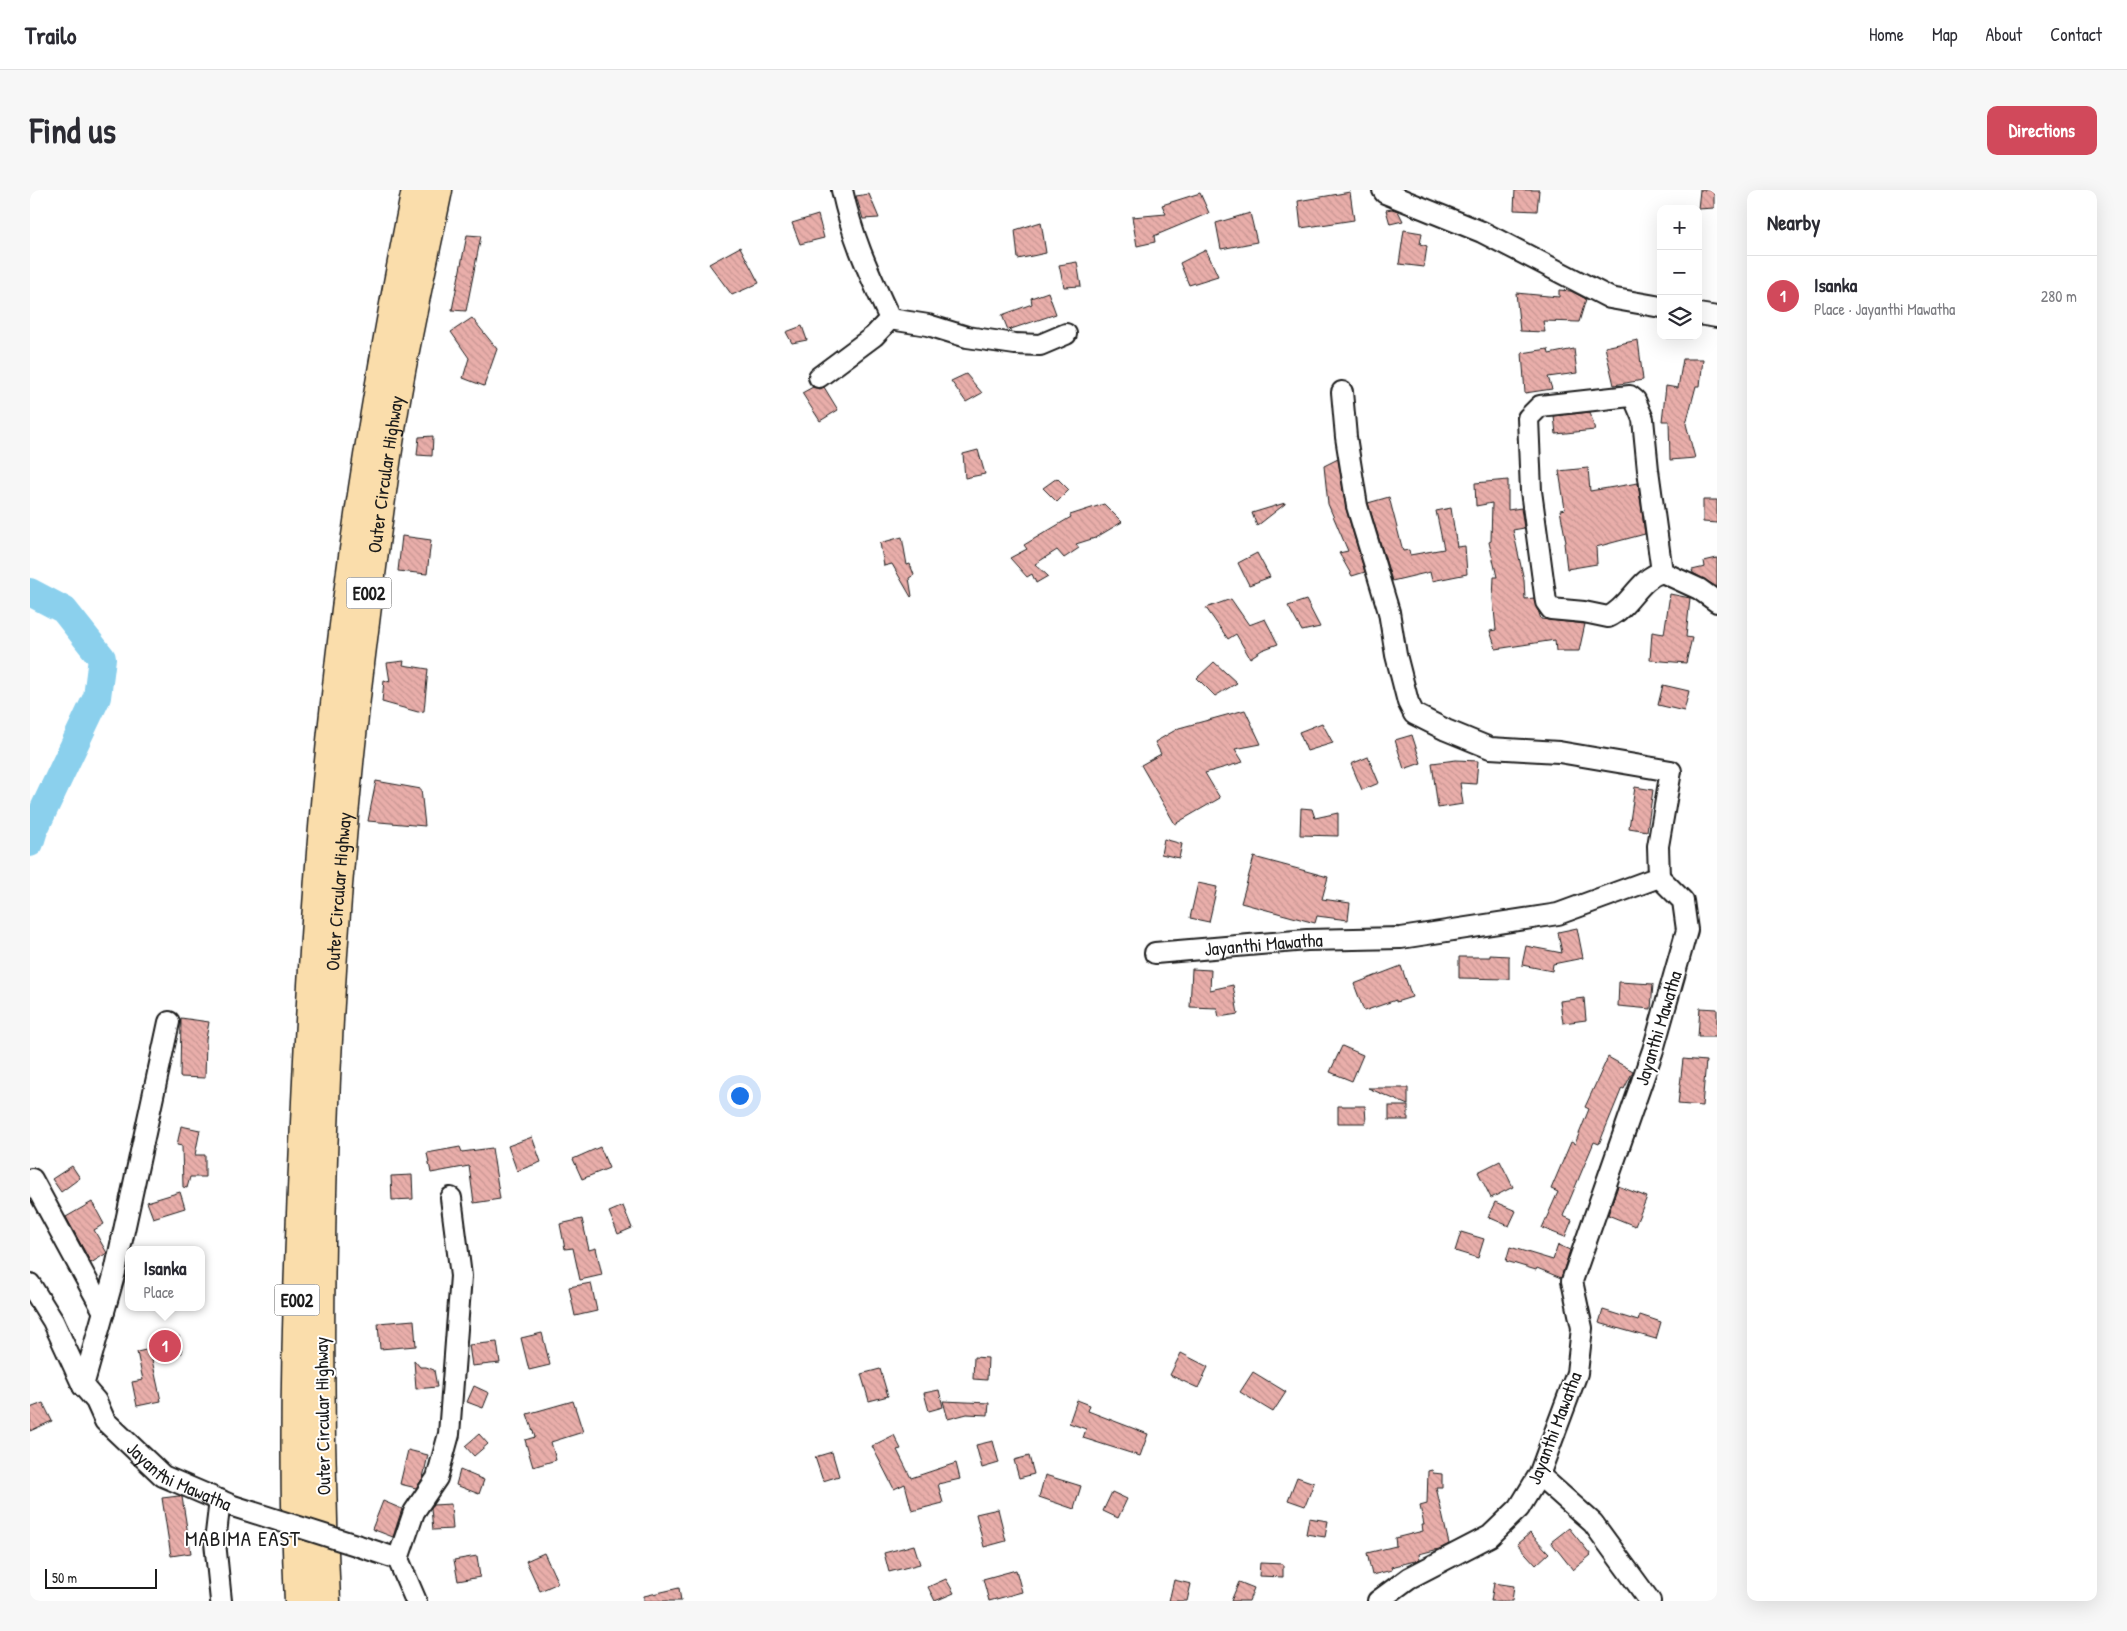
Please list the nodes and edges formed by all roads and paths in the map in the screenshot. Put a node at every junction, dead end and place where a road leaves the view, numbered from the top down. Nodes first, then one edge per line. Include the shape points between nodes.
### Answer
1 (416, 190) edge
2 (438, 190) edge
3 (842, 190) edge
4 (1383, 190) edge
5 (1413, 197) edge
6 (1657, 306) edge
7 (1702, 315) edge
8 (1717, 317) edge
9 (890, 319) junction
10 (1066, 334) dead end
11 (819, 377) dead end
12 (1342, 392) dead end
13 (1662, 572) junction
14 (1717, 602) edge
15 (1659, 877) junction
16 (1156, 953) dead end
17 (320, 999) junction
18 (169, 1022) dead end
19 (32, 1179) dead end
20 (451, 1198) dead end
21 (30, 1284) edge
22 (104, 1312) junction
23 (83, 1386) junction
24 (1539, 1475) junction
25 (227, 1503) junction
26 (398, 1559) junction
27 (221, 1601) edge
28 (300, 1601) edge
29 (326, 1601) edge
30 (416, 1601) edge
31 (1378, 1601) edge
32 (1650, 1601) edge

1 - 17 highway, Outer Circular Highway / E002 via 378,390 335,702 320,856
2 - 17 highway, Outer Circular Highway / E002 via 397,394 375,545 340,857
3 - 9 street via 864,264
4 - 5 street via 1384,193
5 - 6 street via 1610,298
7 - 8 street
9 - 10 street via 1016,344 1040,345
9 - 11 street via 874,336
12 - 15 street via 1357,506 1389,612 1396,655 1414,714 1490,748 1559,752 1672,770 1658,846
13 - 13 street via 1644,419 1635,400 1630,396 1540,406 1532,412 1528,418 1531,491 1546,602 1551,609 1608,617 1623,608 1647,580
13 - 14 street via 1699,589
15 - 16 street, Jayanthi Mawatha via 1558,914 1401,938 1307,940
15 - 24 street, Jayanthi Mawatha via 1683,901 1687,930 1654,1050 1572,1282 1582,1328 1577,1373
17 - 28 highway, Outer Circular Highway / E002 via 298,1252 296,1367
17 - 29 highway, Outer Circular Highway / E002 via 321,1365
18 - 22 street
19 - 22 street
20 - 26 street via 461,1276 449,1434 436,1478 414,1512
21 - 23 street, Jayanthi Mawatha via 53,1321
22 - 23 street
23 - 25 street, Jayanthi Mawatha via 96,1401 105,1422 163,1476
24 - 31 street, Jayanthi Mawatha via 1519,1508 1490,1536 1408,1578
24 - 32 street via 1593,1523
25 - 26 street, Jayanthi Mawatha, bridge
25 - 27 street via 215,1542
26 - 30 street

